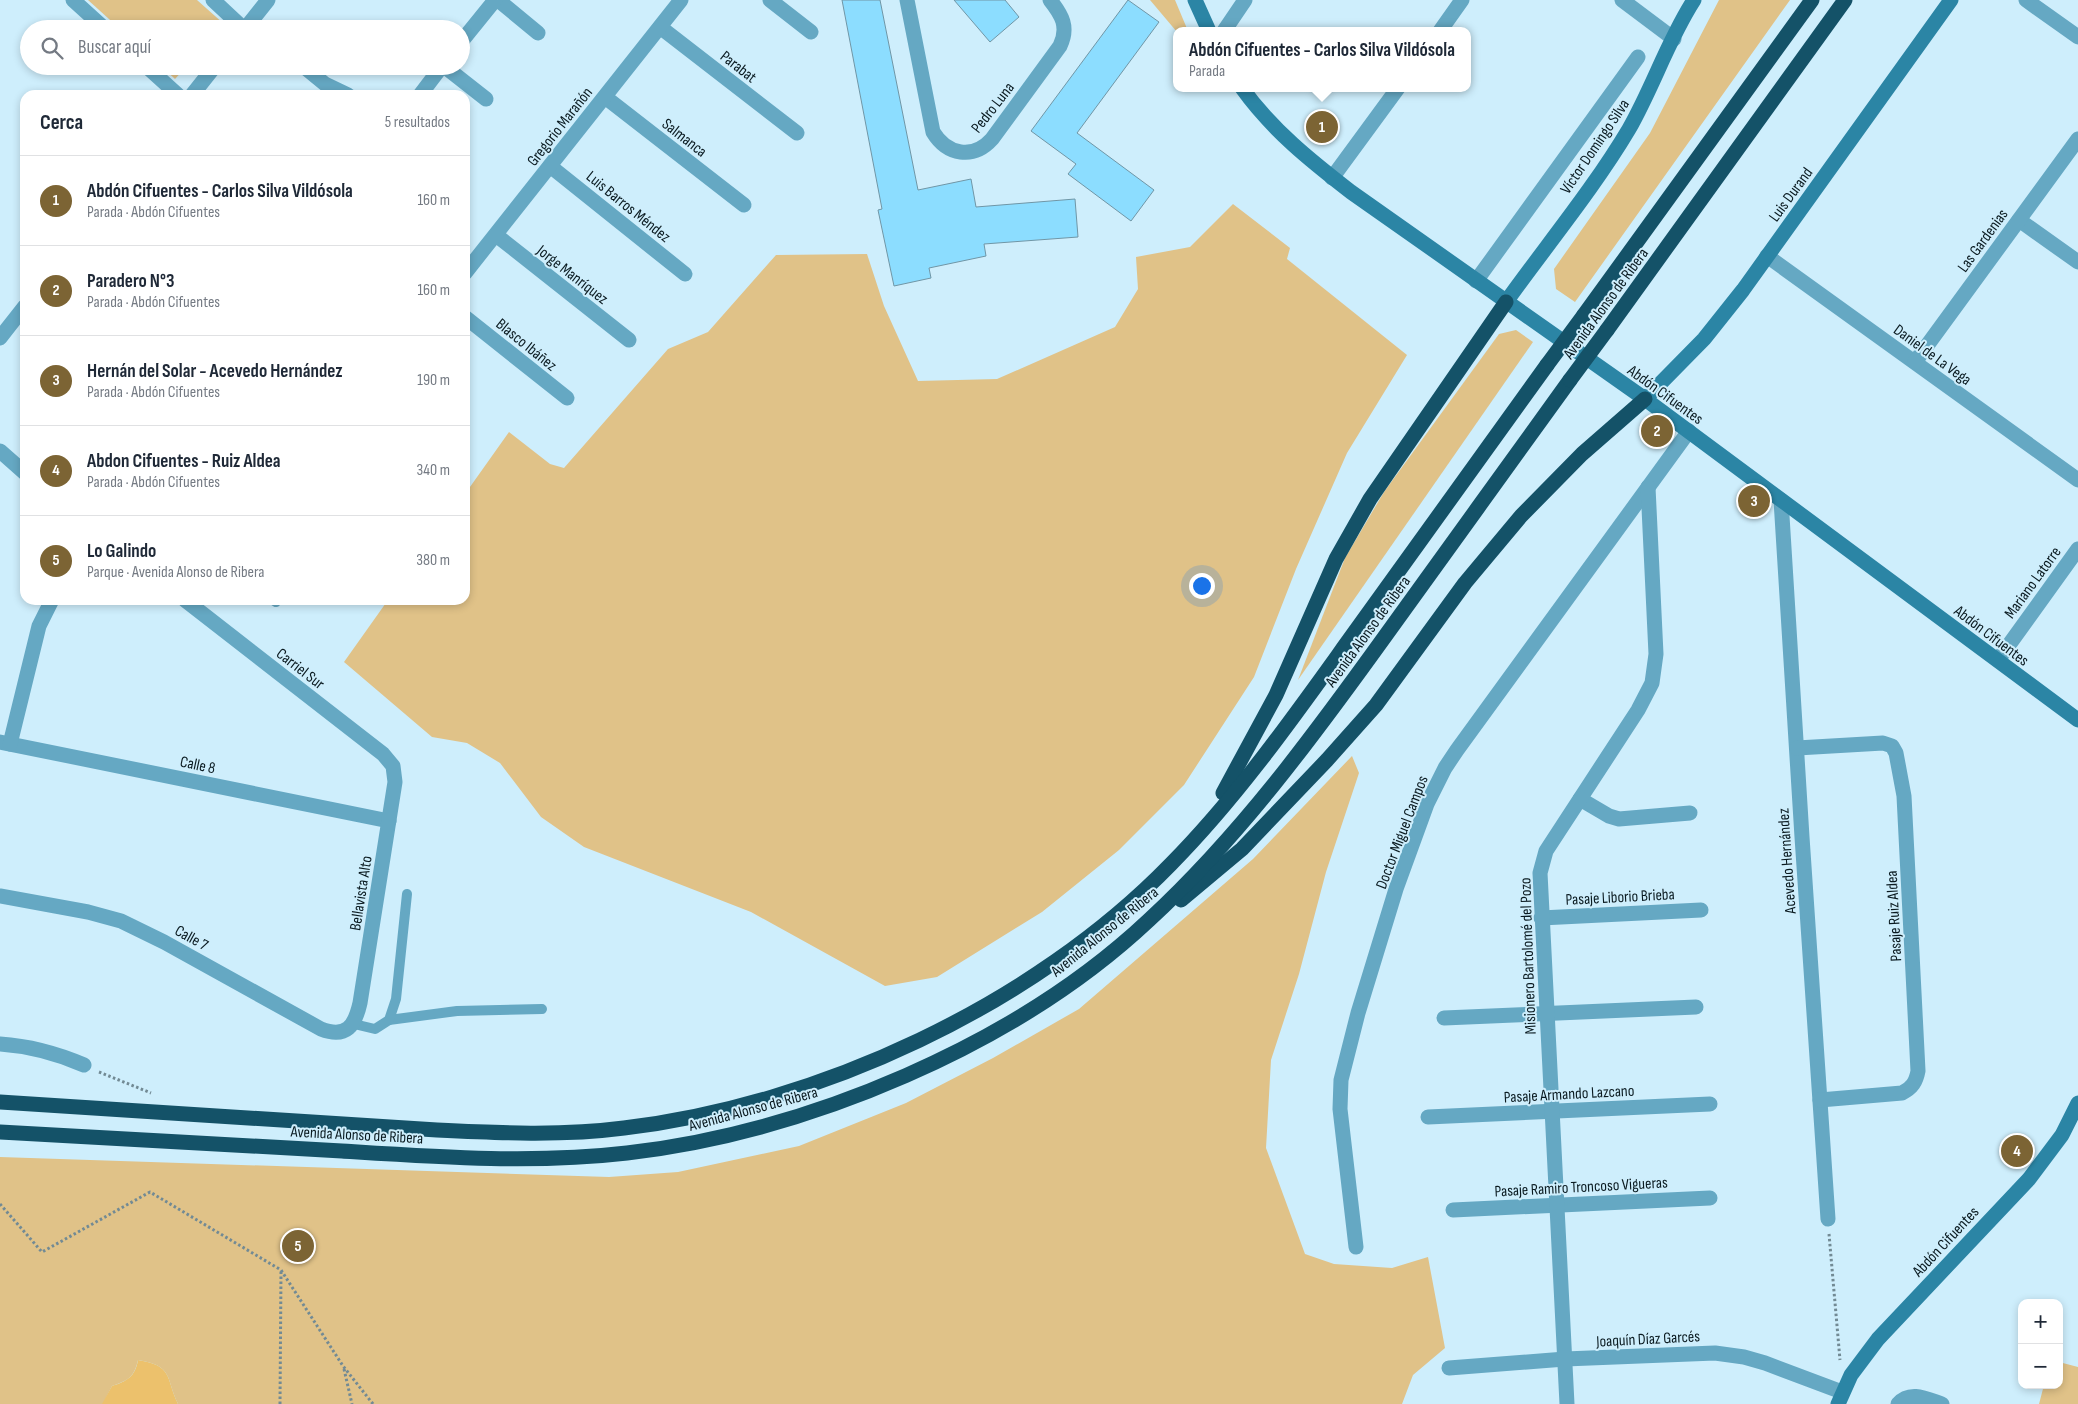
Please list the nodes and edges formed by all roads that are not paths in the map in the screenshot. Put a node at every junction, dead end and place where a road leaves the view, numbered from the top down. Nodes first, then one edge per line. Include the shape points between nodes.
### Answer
1 (73, 0) edge
2 (213, 0) edge
3 (268, 0) edge
4 (496, 0) edge
5 (681, 0) edge
6 (770, 0) edge
7 (907, 0) edge
8 (1050, 0) edge
9 (1195, 0) edge
10 (1245, 0) edge
11 (1462, 0) edge
12 (1622, 0) edge
13 (1694, 0) edge
14 (1812, 0) edge
15 (1845, 0) edge
16 (1951, 0) edge
17 (2026, 0) edge
18 (95, 20) edge
19 (240, 20) edge
20 (254, 20) edge
21 (660, 27) junction
22 (1206, 27) edge
23 (1227, 27) edge
24 (1443, 27) edge
25 (470, 31) edge
26 (811, 32) dead end
27 (538, 33) dead end
28 (2078, 37) edge
29 (1674, 39) junction
30 (1638, 57) dead end
31 (156, 75) edge
32 (208, 75) edge
33 (314, 75) edge
34 (436, 75) edge
35 (455, 75) edge
36 (172, 90) edge
37 (196, 90) edge
38 (338, 90) edge
39 (424, 90) edge
40 (1245, 92) edge
41 (1395, 92) edge
42 (605, 97) junction
43 (486, 98) dead end
44 (797, 133) dead end
45 (2078, 139) edge
46 (550, 166) junction
47 (1332, 178) junction
48 (744, 205) dead end
49 (2019, 220) junction
50 (496, 234) junction
51 (1767, 256) junction
52 (2078, 262) edge
53 (470, 267) edge
54 (685, 274) dead end
55 (1476, 281) junction
56 (1506, 302) junction
57 (20, 312) edge
58 (470, 321) edge
59 (0, 338) edge
60 (629, 340) dead end
61 (1915, 362) junction
62 (567, 398) dead end
63 (1645, 399) junction
64 (1689, 431) junction
65 (0, 451) edge
66 (20, 469) edge
67 (2078, 480) edge
68 (1648, 487) junction
69 (1781, 500) junction
70 (2078, 549) edge
71 (50, 605) edge
72 (191, 605) edge
73 (1998, 660) junction
74 (2078, 720) edge
75 (5, 743) edge
76 (1796, 748) junction
77 (392, 766) joint
78 (1580, 799) junction
79 (1690, 813) dead end
80 (389, 821) junction
81 (1200, 834) junction
82 (407, 894) dead end
83 (0, 896) edge
84 (1701, 910) dead end
85 (1541, 918) junction
86 (1146, 923) junction
87 (1696, 1007) dead end
88 (542, 1009) dead end
89 (1546, 1014) junction
90 (1444, 1018) dead end
91 (389, 1020) junction
92 (354, 1024) junction
93 (0, 1044) edge
94 (84, 1065) road end
95 (1820, 1100) junction
96 (0, 1102) edge
97 (2078, 1103) edge
98 (1710, 1104) dead end
99 (1551, 1111) junction
100 (1428, 1117) dead end
101 (2074, 1124) edge
102 (0, 1132) edge
103 (1710, 1198) dead end
104 (1557, 1204) junction
105 (1453, 1210) dead end
106 (1828, 1219) road end
107 (1356, 1247) dead end
108 (1565, 1359) junction
109 (1449, 1368) dead end
110 (1840, 1398) edge
111 (1567, 1404) edge
112 (1898, 1404) edge
113 (1942, 1404) edge

1 - 18 street
2 - 19 street
3 - 20 street
4 - 25 street
4 - 27 street
5 - 21 street, Gregorio Marañón
6 - 26 street
7 - 8 street, Pedro Luna via 933,132 943,145 966,153 987,144 1060,46 1064,38 1063,20
9 - 22 street
10 - 23 street
11 - 24 street
12 - 29 street
13 - 29 street, Víctor Domingo Silva
14 - 81 highway, Avenida Alonso de Ribera, bridge via 1296,712
15 - 86 highway, Avenida Alonso de Ribera, bridge via 1304,746 1228,839
16 - 51 street, Luis Durand
17 - 28 street
21 - 42 street, Gregorio Marañón
21 - 44 street, Parabat
29 - 56 street, Víctor Domingo Silva via 1623,138
30 - 55 street, Víctor Domingo Silva
31 - 36 street
32 - 37 street
33 - 38 street
34 - 39 street
35 - 43 street
40 - 47 street, Abdón Cifuentes via 1270,123
41 - 47 street
42 - 46 street, Gregorio Marañón
42 - 48 street, Salmanca
45 - 49 street, Las Gardenias
46 - 50 street, Gregorio Marañón
46 - 54 street, Luis Barros Méndez
47 - 55 street, Abdón Cifuentes
49 - 52 street
49 - 61 street, Las Gardenias
50 - 53 street, Gregorio Marañón
50 - 60 street, Jorge Manríquez
51 - 61 street, Daniel de La Vega
51 - 63 street, Luis Durand via 1704,339
55 - 56 street, Abdón Cifuentes
56 - 63 street, Abdón Cifuentes
56 - 81 highway via 1353,526 1276,695
57 - 59 street
58 - 62 street, Blasco Ibáñez
61 - 67 street, Daniel de La Vega
63 - 64 street, Abdón Cifuentes
63 - 86 highway via 1582,454 1521,516 1465,584 1376,705 1327,760 1229,860
64 - 68 street
64 - 69 street, Abdón Cifuentes
65 - 66 street
68 - 78 street, Misionero Bartolomé del Pozo via 1655,668 1646,697
68 - 107 street, Doctor Miguel Campos via 1457,750 1435,786 1424,813 1375,956 1341,1080 1340,1109
69 - 73 street, Abdón Cifuentes
69 - 76 street, Acevedo Hernández
70 - 73 street, Mariano Latorre
71 - 75 street via 39,626
72 - 77 street, Carriel Sur via 383,754
73 - 74 street, Abdón Cifuentes
75 - 80 street, Calle 8
76 - 95 street, Acevedo Hernández
76 - 95 street, Pasaje Ruiz Aldea via 1883,743 1892,746 1899,765 1905,812 1916,1078 1908,1090 1895,1095
77 - 80 street, Bellavista Alto via 395,782
78 - 79 street via 1619,819
78 - 85 street, Misionero Bartolomé del Pozo via 1542,862 1539,879
80 - 92 street, Bellavista Alto
81 - 96 highway, Avenida Alonso de Ribera via 1136,898 1099,928 988,1004 878,1058 796,1090 710,1113 623,1128 496,1133
82 - 91 lane via 396,999
83 - 92 street, Calle 7 via 121,921 321,1029 335,1033
84 - 85 street, Pasaje Liborio Brieba
85 - 89 street, Misionero Bartolomé del Pozo
86 - 102 highway, Avenida Alonso de Ribera via 1043,1002 950,1054 831,1105 681,1145 617,1154 510,1158
87 - 89 street
88 - 91 lane via 457,1010
89 - 90 street
89 - 99 street, Misionero Bartolomé del Pozo
91 - 92 lane via 375,1030
93 - 94 street via 46,1051
95 - 106 street, Acevedo Hernández
97 - 101 street, Abdón Cifuentes
98 - 99 street, Pasaje Armando Lazcano
99 - 100 street, Pasaje Armando Lazcano
99 - 104 street, Misionero Bartolomé del Pozo
101 - 110 street, Abdón Cifuentes via 2028,1179 1878,1339 1851,1375
103 - 104 street, Pasaje Ramiro Troncoso Vigueras
104 - 105 street, Pasaje Ramiro Troncoso Vigueras
104 - 108 street, Misionero Bartolomé del Pozo
108 - 109 street, Joaquín Díaz Garcés
108 - 110 street, Joaquín Díaz Garcés via 1715,1353 1744,1357 1765,1363
108 - 111 street, Misionero Bartolomé del Pozo
112 - 113 street via 1916,1396

